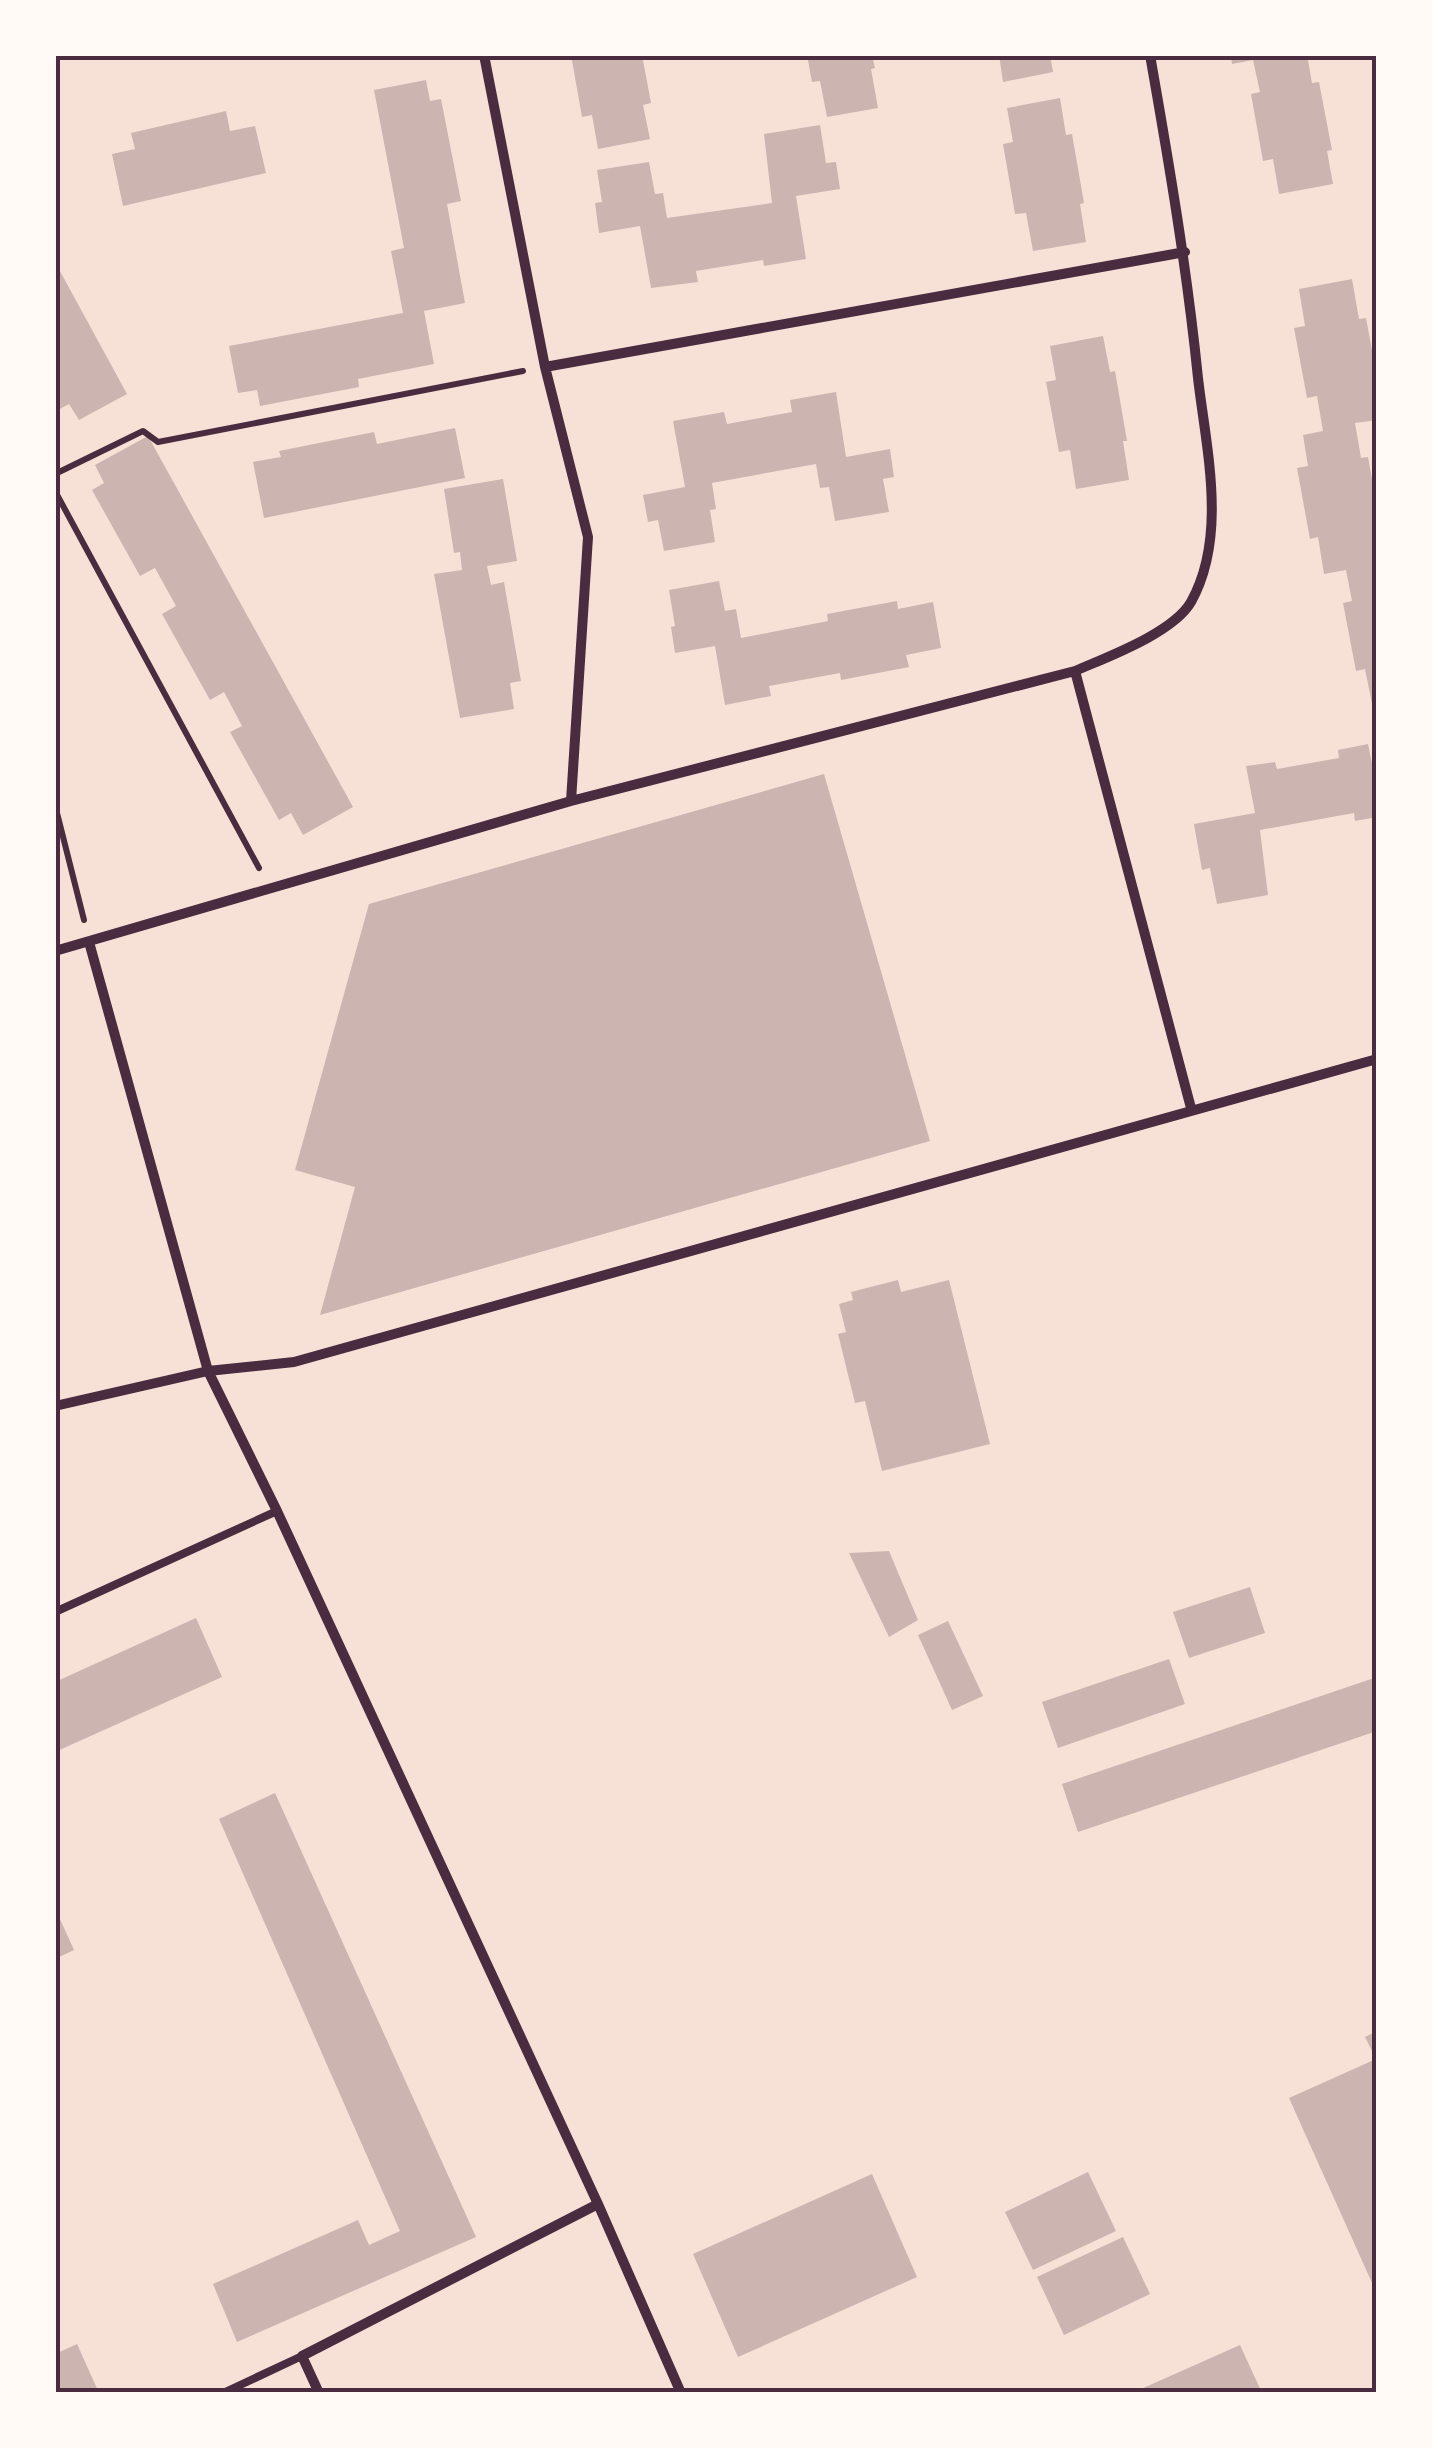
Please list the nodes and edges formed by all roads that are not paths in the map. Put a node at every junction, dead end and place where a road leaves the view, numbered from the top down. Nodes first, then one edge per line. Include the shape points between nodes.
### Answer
1 (484, 55) edge
2 (1150, 55) edge
3 (1185, 252) junction
4 (545, 366) junction
5 (1075, 670) junction
6 (571, 801) junction
7 (90, 942) junction
8 (55, 951) edge
9 (1377, 1059) edge
10 (1191, 1108) junction
11 (208, 1371) junction
12 (55, 1406) edge
13 (277, 1511) junction
14 (55, 1612) edge
15 (598, 2204) junction
16 (302, 2356) junction
17 (222, 2393) edge
18 (319, 2393) edge
19 (681, 2393) edge

1 - 4 street
2 - 3 street
3 - 4 street
3 - 5 street via 1211,491 1210,544 1190,605 1143,642
4 - 6 street via 588,537
5 - 6 street
5 - 10 street
6 - 7 street
7 - 8 street
7 - 11 street
9 - 10 street
10 - 11 street via 294,1362
11 - 12 street
11 - 13 street
13 - 14 lane
13 - 15 street
15 - 16 street
15 - 19 street
16 - 17 lane
16 - 18 street

